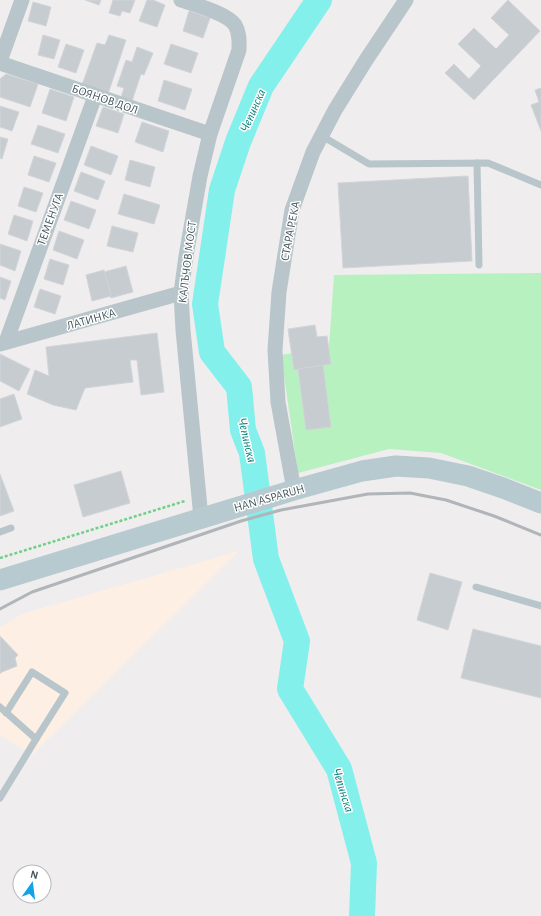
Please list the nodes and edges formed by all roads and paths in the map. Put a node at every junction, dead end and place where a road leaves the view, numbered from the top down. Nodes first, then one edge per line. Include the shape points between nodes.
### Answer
1 (22, 0) edge
2 (181, 0) edge
3 (406, 0) edge
4 (0, 62) edge
5 (94, 96) junction
6 (210, 134) junction
7 (322, 136) junction
8 (477, 163) junction
9 (541, 185) edge
10 (479, 265) dead end
11 (182, 293) junction
12 (3, 343) edge
13 (285, 493) junction
14 (198, 496) junction
15 (541, 503) edge
16 (201, 518) junction
17 (11, 528) dead end
18 (0, 532) edge
19 (0, 558) edge
20 (0, 580) edge
21 (476, 587) dead end
22 (541, 606) edge
23 (0, 707) edge
24 (6, 713) junction
25 (36, 738) junction
26 (0, 798) edge

1 - 4 street
2 - 6 street, КАЛЪЧОВ МОСТ via 226,17 235,25 239,38 238,50
3 - 7 street, СТАРА РЕКА via 335,110
4 - 5 street, БОЯНОВ ДОЛ
5 - 6 street, БОЯНОВ ДОЛ
5 - 12 street, ТЕМЕНУГА
6 - 11 street, КАЛЪЧОВ МОСТ via 193,215
7 - 8 lane via 369,164
7 - 13 street, СТАРА РЕКА via 292,210 279,292 275,350
8 - 9 lane via 488,163
8 - 10 lane
11 - 12 street, ЛАТИНКА
11 - 14 street, КАЛЪЧОВ МОСТ
13 - 15 main road, HAN ASPARUH via 362,471 396,466 430,468 468,476
13 - 16 main road, HAN ASPARUH
14 - 16 street, КАЛЪЧОВ МОСТ
14 - 19 path
16 - 20 main road, HAN ASPARUH
17 - 18 lane
21 - 22 lane
23 - 24 lane
24 - 25 lane
24 - 25 lane via 32,672 65,693
25 - 26 lane

